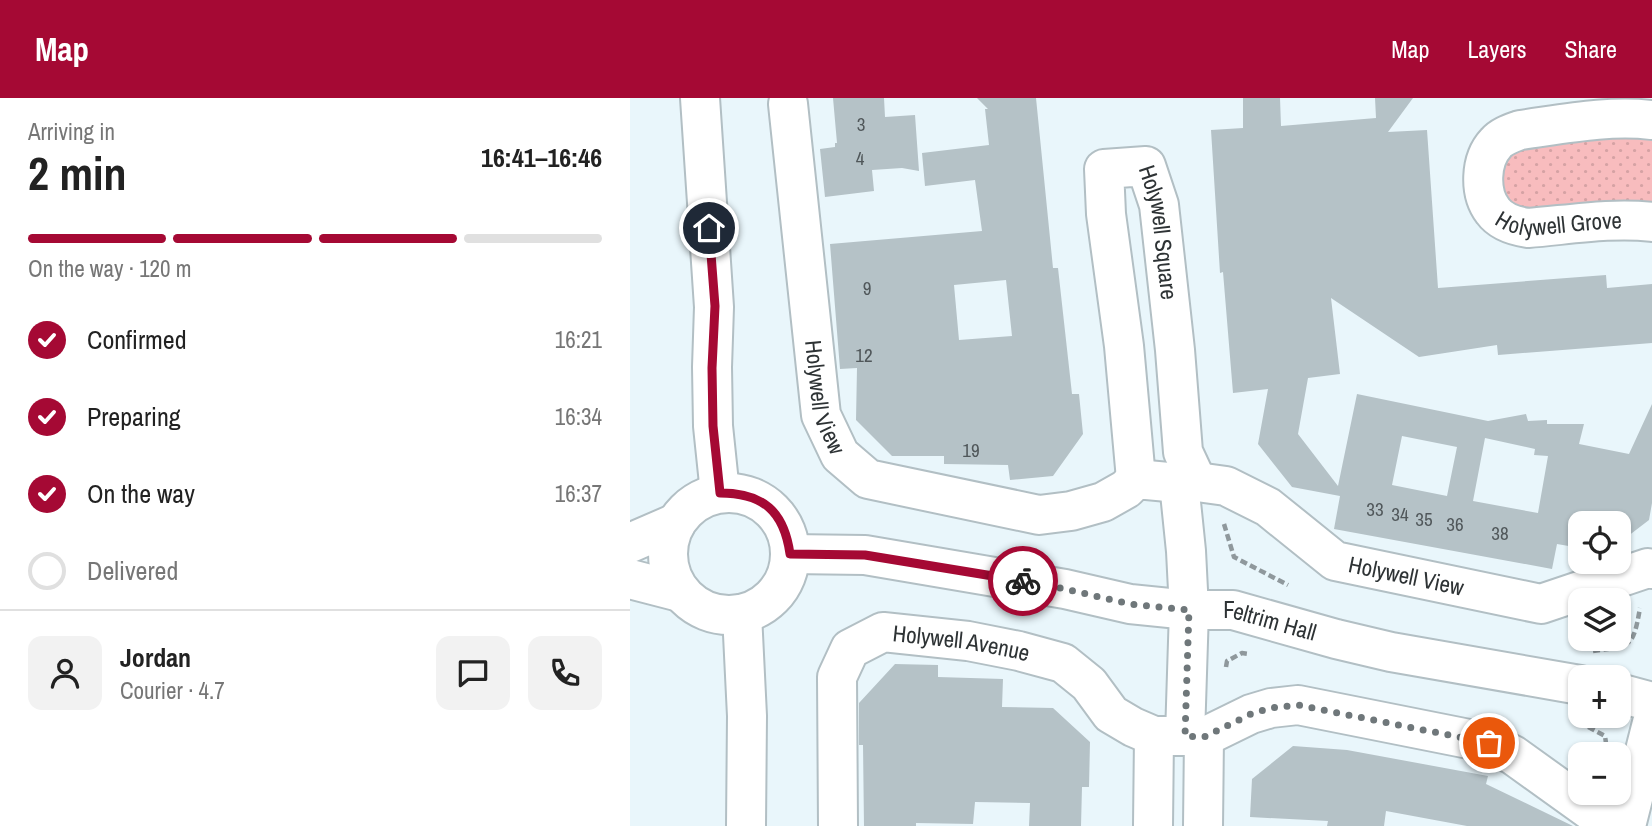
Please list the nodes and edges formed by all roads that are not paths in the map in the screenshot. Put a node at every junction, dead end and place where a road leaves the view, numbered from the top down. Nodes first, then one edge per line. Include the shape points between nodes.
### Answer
1 (700, 98) edge
2 (788, 104) dead end
3 (1652, 120) edge
4 (1652, 222) edge
5 (1136, 479) junction
6 (1188, 483) junction
7 (720, 493) junction
8 (676, 523) junction
9 (630, 543) edge
10 (790, 554) junction
11 (1652, 569) edge
12 (630, 579) edge
13 (680, 592) junction
14 (1189, 610) junction
15 (742, 614) junction
16 (1568, 683) edge
17 (1631, 696) edge
18 (1652, 702) edge
19 (1652, 723) edge
20 (1181, 736) junction
21 (746, 826) edge
22 (838, 826) edge
23 (1153, 826) edge
24 (1203, 826) edge
25 (1625, 826) edge

1 - 7 street via 715,306 713,426
2 - 5 street, Holywell View via 821,415 840,455 868,479 1039,514 1103,502
3 - 4 street, Holywell Grove via 1608,119 1520,130 1496,143 1483,173 1493,211 1515,226
5 - 6 street, Holywell View
5 - 6 street, Holywell Square via 1104,169 1146,166 1159,205
6 - 11 street, Holywell View via 1226,486 1268,506 1335,561 1541,604
6 - 14 street
7 - 8 street via 687,508
7 - 10 street via 738,493 769,507 781,520
8 - 9 street
8 - 13 street via 668,559
10 - 14 street, Feltrim Hall via 865,555 1130,604
10 - 15 street via 789,568 777,592
12 - 13 street
13 - 15 street via 708,612
14 - 16 street, Feltrim Hall via 1233,611 1391,652
14 - 20 street
15 - 21 street
17 - 18 street
19 - 25 street
20 - 22 street, Holywell Avenue via 1133,727 1111,714 1090,684 1063,663 968,641 883,632 850,649 837,677
20 - 23 street
20 - 24 street
20 - 25 street via 1271,708 1298,705 1489,743 1598,816

